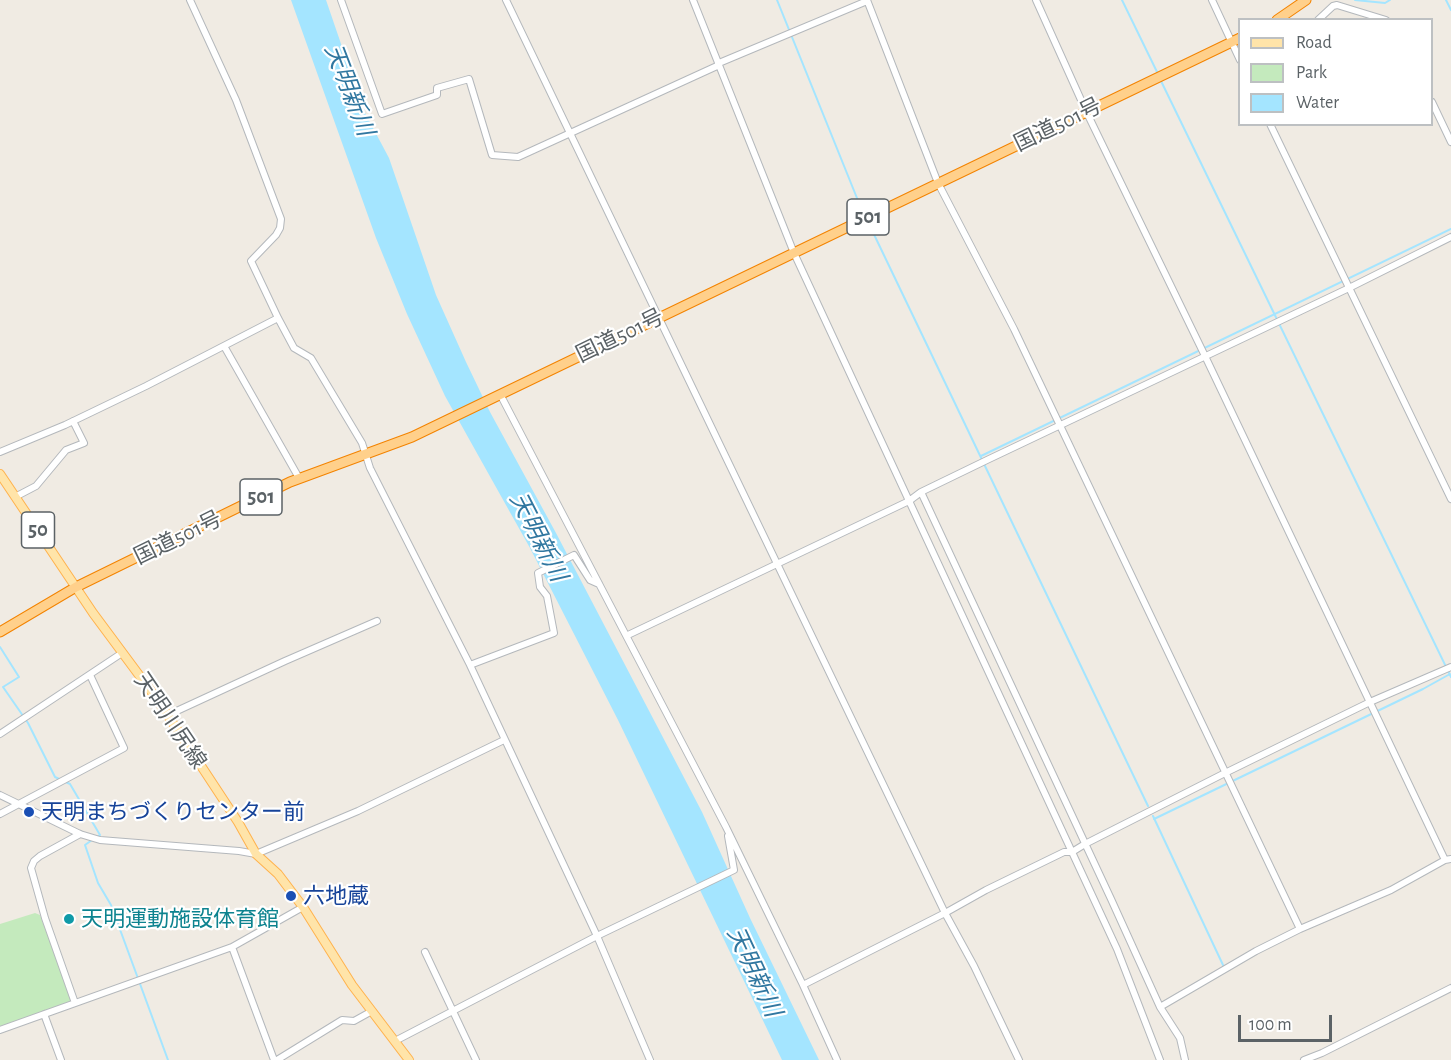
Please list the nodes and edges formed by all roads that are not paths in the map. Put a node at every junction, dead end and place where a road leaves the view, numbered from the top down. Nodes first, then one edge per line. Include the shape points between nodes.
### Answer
1 (190, 0) edge
2 (341, 0) edge
3 (506, 0) edge
4 (693, 0) edge
5 (867, 0) edge
6 (1036, 0) edge
7 (1212, 0) edge
8 (1306, 0) edge
9 (1280, 18) edge
10 (1320, 18) edge
11 (1379, 18) edge
12 (1235, 40) edge
13 (1238, 55) edge
14 (719, 63) junction
15 (1433, 106) edge
16 (1086, 111) junction
17 (1271, 126) edge
18 (570, 134) junction
19 (1450, 138) edge
20 (938, 183) junction
21 (1451, 237) edge
22 (794, 253) junction
23 (1349, 287) junction
24 (659, 317) junction
25 (278, 318) junction
26 (224, 346) junction
27 (1205, 356) junction
28 (498, 395) junction
29 (73, 421) junction
30 (1059, 426) junction
31 (0, 452) edge
32 (366, 454) junction
33 (299, 478) junction
34 (1, 479) edge
35 (921, 492) junction
36 (15, 497) junction
37 (1451, 500) edge
38 (909, 501) junction
39 (778, 563) junction
40 (599, 584) junction
41 (76, 587) junction
42 (377, 621) dead end
43 (0, 632) edge
44 (628, 635) junction
45 (122, 653) junction
46 (470, 665) junction
47 (1451, 667) edge
48 (90, 675) junction
49 (1371, 702) junction
50 (168, 715) junction
51 (0, 734) edge
52 (504, 740) junction
53 (1225, 773) junction
54 (0, 795) edge
55 (17, 803) junction
56 (0, 814) edge
57 (726, 827) junction
58 (80, 834) junction
59 (1085, 844) junction
60 (1072, 852) junction
61 (256, 854) junction
62 (1448, 860) edge
63 (303, 907) junction
64 (945, 913) junction
65 (1300, 929) junction
66 (597, 936) junction
67 (232, 947) junction
68 (425, 951) dead end
69 (803, 985) junction
70 (1451, 988) edge
71 (75, 1003) junction
72 (1160, 1007) junction
73 (453, 1010) junction
74 (372, 1011) junction
75 (44, 1014) junction
76 (0, 1030) edge
77 (395, 1041) junction
78 (272, 1059) edge
79 (61, 1060) edge
80 (410, 1060) edge
81 (476, 1060) edge
82 (650, 1060) edge
83 (837, 1060) edge
84 (1019, 1060) edge
85 (1160, 1060) edge
86 (1185, 1060) edge
87 (1304, 1060) edge

1 - 25 street via 236,100 281,219 276,235 251,261
2 - 18 street via 382,114 437,95 437,88 469,79 492,155 518,157
3 - 18 street
4 - 14 street
5 - 14 street
5 - 20 street
6 - 16 street
7 - 12 street
8 - 9 highway
10 - 11 street via 1337,5
12 - 13 street
12 - 16 highway, 国道501号 / 501
14 - 18 street
14 - 22 street
15 - 19 street
16 - 20 highway, 国道501号 / 501
16 - 27 street
17 - 23 street
18 - 24 street
20 - 22 highway, 国道501号 / 501
20 - 30 street
21 - 23 street
22 - 24 highway, 国道501号 / 501
22 - 38 street
23 - 27 street
23 - 37 street
24 - 28 highway, 国道501号 / 501
24 - 39 street
25 - 26 street
25 - 32 street via 294,348 311,358
26 - 29 street
26 - 33 street
27 - 30 street
27 - 49 street
28 - 32 highway, 国道501号 / 501 via 412,437
28 - 40 street
29 - 31 street
29 - 36 street via 84,443 66,450 36,486
30 - 35 street
30 - 53 street
32 - 33 highway, 国道501号 / 501
32 - 46 street
33 - 41 highway, 国道501号 / 501
34 - 36 main road, 50
35 - 38 street
35 - 59 street
36 - 41 main road, 50
38 - 39 street
38 - 60 street
39 - 44 street
39 - 64 street
40 - 44 street
40 - 46 street via 590,580 574,555 538,573 554,633
41 - 43 highway, 国道501号 / 501
41 - 45 main road, 天明川尻線
42 - 50 street
44 - 57 street
45 - 48 street
45 - 50 main road, 天明川尻線
46 - 52 street
47 - 49 street
48 - 51 street
48 - 55 street via 124,748
49 - 53 street
49 - 62 street
50 - 61 main road, 天明川尻線
52 - 61 street via 358,811
52 - 66 street
53 - 59 street
53 - 65 street
54 - 55 street
55 - 56 street
55 - 58 street
57 - 66 street via 734,870
57 - 69 street
58 - 61 street via 109,842
58 - 71 street via 40,856 31,868
59 - 60 street
59 - 72 street
60 - 64 street via 1064,852
60 - 85 street via 1127,972
61 - 63 main road, 天明川尻線 via 278,874
62 - 65 street via 1391,890
63 - 67 street
63 - 74 main road, 天明川尻線
64 - 69 street
64 - 84 street
65 - 72 street
66 - 73 street
66 - 82 street
67 - 71 street
67 - 78 street
68 - 73 street
69 - 83 street
70 - 87 street
71 - 75 street
72 - 86 street via 1180,1038
73 - 77 street
73 - 81 street
74 - 77 main road, 天明川尻線
74 - 78 street via 354,1021 342,1020
75 - 76 street
75 - 79 street
77 - 80 main road, 天明川尻線

